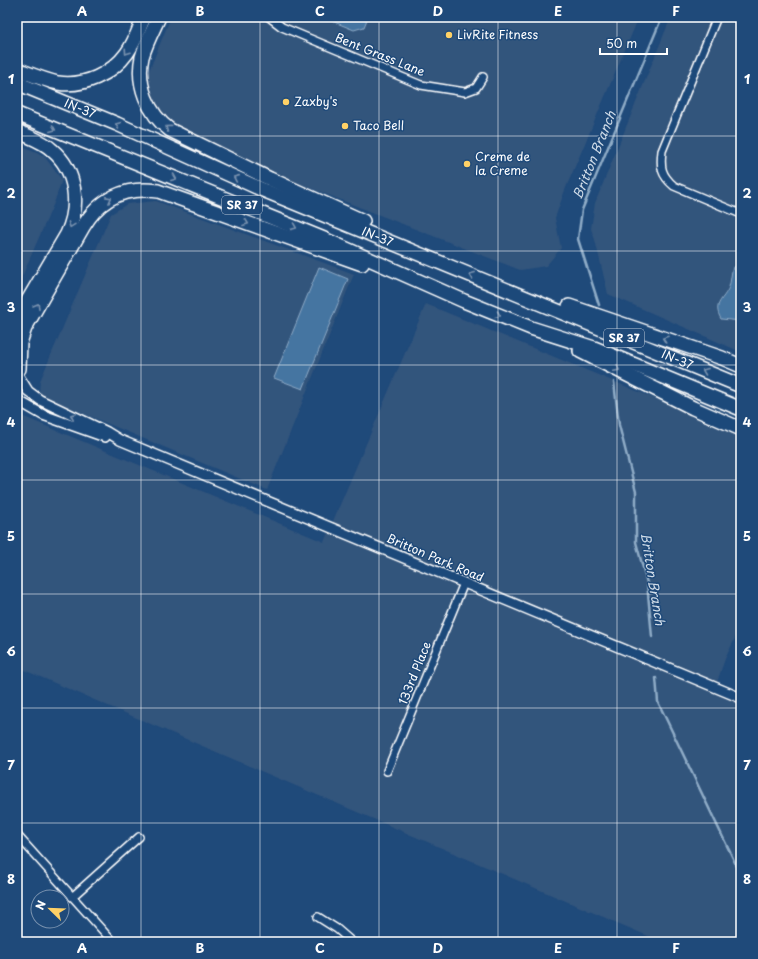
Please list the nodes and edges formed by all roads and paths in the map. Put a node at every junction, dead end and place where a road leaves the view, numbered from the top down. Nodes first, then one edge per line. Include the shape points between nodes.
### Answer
1 (144, 17) edge
2 (159, 17) edge
3 (269, 17) edge
4 (717, 17) edge
5 (17, 69) edge
6 (484, 77) dead end
7 (17, 83) edge
8 (17, 114) edge
9 (17, 131) edge
10 (741, 214) edge
11 (402, 246) junction
12 (508, 290) junction
13 (464, 301) junction
14 (17, 319) edge
15 (531, 328) junction
16 (741, 366) edge
17 (18, 371) edge
18 (741, 386) edge
19 (17, 400) edge
20 (741, 409) edge
21 (741, 429) edge
22 (120, 440) junction
23 (464, 583) junction
24 (741, 698) edge
25 (387, 771) dead end
26 (17, 835) edge
27 (139, 837) dead end
28 (72, 897) junction
29 (318, 918) dead end
30 (112, 942) edge
31 (352, 942) edge

1 -> 5 highway via 128,52 118,64 101,76 78,82 59,83
11 -> 2 highway via 371,225 270,179 165,126 147,101 141,76 143,55
3 - 6 street, Bent Grass Lane via 282,27 421,85 465,92 476,88
4 - 10 street via 662,151 662,172 674,186
11 -> 7 highway, IN-37 / SR 37 via 263,190 117,124
8 -> 13 highway, IN-37 / SR 37 via 324,239
9 -> 14 highway via 48,146 57,154 70,175 75,199 67,234
12 -> 11 highway, IN-37 / SR 37
16 -> 12 highway via 556,302
18 -> 12 highway, IN-37 / SR 37
13 -> 15 highway, IN-37 / SR 37
17 -> 13 highway via 20,342 25,328 89,216 106,200 131,191 165,193
15 - 20 highway, IN-37 / SR 37 via 594,348
15 -> 21 highway
22 -> 17 street, Britton Park Road via 40,400 28,391
19 - 22 street, Britton Park Road via 43,415
22 - 23 street, Britton Park Road
23 - 24 street, Britton Park Road
23 - 25 street, 133rd Place
26 - 28 street
27 - 28 street
28 - 30 street
29 - 31 street

